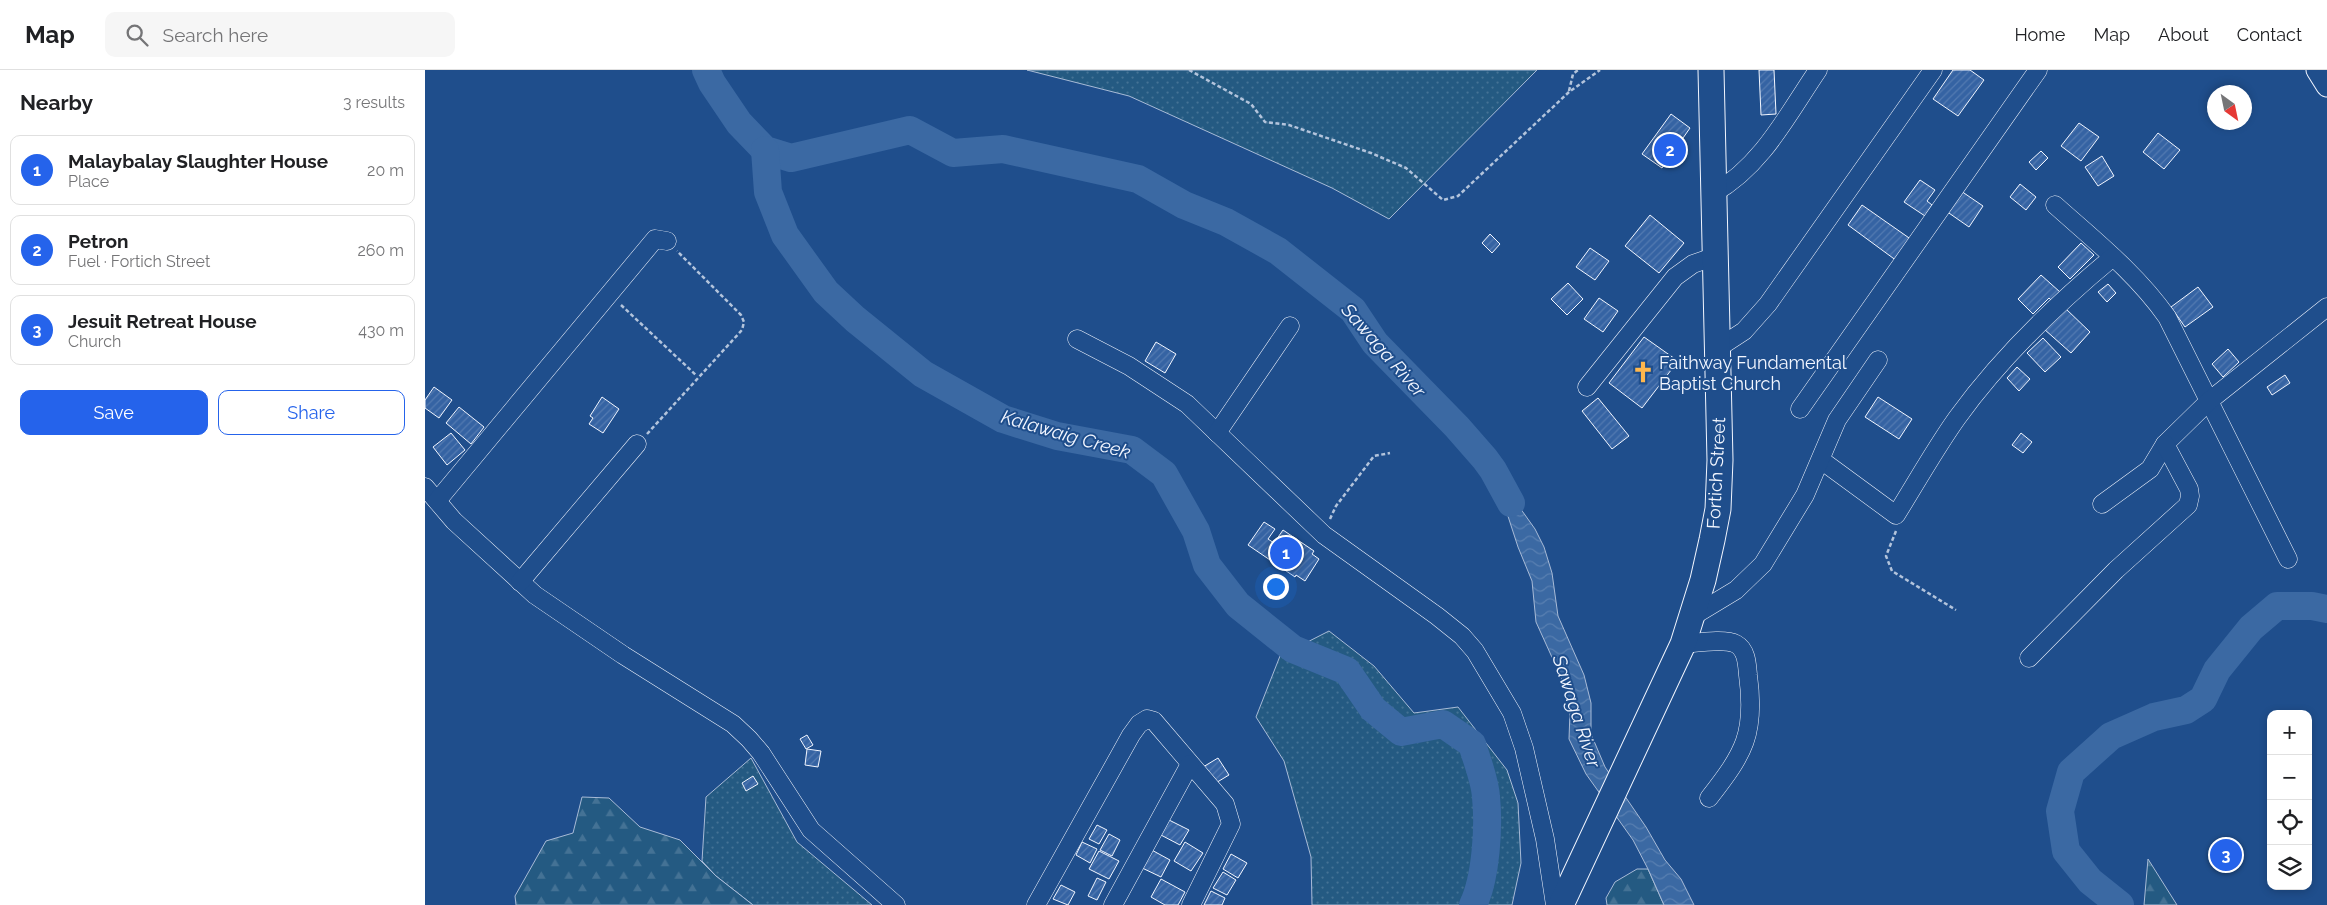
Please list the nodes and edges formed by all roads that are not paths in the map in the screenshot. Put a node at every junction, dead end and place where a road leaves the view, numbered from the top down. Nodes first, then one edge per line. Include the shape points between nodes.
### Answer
1 (1711, 70) edge
2 (1818, 70) edge
3 (1933, 70) edge
4 (2038, 70) edge
5 (2317, 70) edge
6 (2327, 86) edge
7 (1714, 193) junction
8 (2055, 205) dead end
9 (667, 241) road end
10 (1716, 256) junction
11 (2113, 257) junction
12 (2327, 307) edge
13 (1290, 326) dead end
14 (1077, 339) dead end
15 (1718, 348) junction
16 (1879, 360) dead end
17 (1587, 387) dead end
18 (2209, 400) junction
19 (1800, 410) dead end
20 (1217, 433) junction
21 (637, 444) road end
22 (2165, 444) junction
23 (1821, 460) junction
24 (425, 487) edge
25 (437, 502) junction
26 (2102, 504) dead end
27 (2288, 560) dead end
28 (520, 582) junction
29 (1693, 616) junction
30 (1683, 644) junction
31 (2029, 658) dead end
32 (1190, 764) junction
33 (1709, 798) dead end
34 (896, 905) edge
35 (1036, 905) edge
36 (1113, 905) edge
37 (1191, 905) edge
38 (1555, 905) edge
39 (1561, 905) edge

1 - 7 highway, Fortich Street
2 - 7 street via 1756,160
3 - 15 street via 1768,304 1744,331
4 - 19 street
5 - 6 main road
7 - 10 highway, Fortich Street
8 - 11 street
9 - 25 street via 655,239
10 - 15 highway, Fortich Street
10 - 17 street via 1693,264 1675,277
11 - 18 street via 2151,295 2167,317
11 - 23 street via 2015,346 1986,380 1956,419 1896,515
12 - 18 street
13 - 20 street
14 - 20 street via 1171,392
15 - 29 highway, Fortich Street via 1718,509
16 - 23 street via 1837,420
18 - 22 street
18 - 27 street
20 - 38 street via 1324,535 1462,636 1487,670 1512,714 1524,748 1545,839
21 - 28 street
22 - 26 street via 2150,469
22 - 31 street via 2189,489 2188,505 2116,570
23 - 29 street via 1791,519 1763,564 1736,590
24 - 25 street
25 - 28 street
28 - 34 street via 623,655 733,724 761,753 811,830
29 - 30 highway, Fortich Street
30 - 33 street via 1729,642 1738,645 1746,659 1751,724 1743,748
30 - 39 highway, Fortich Street
32 - 35 street via 1154,721 1147,719 1139,724
32 - 36 street
32 - 37 street via 1225,804 1231,824

